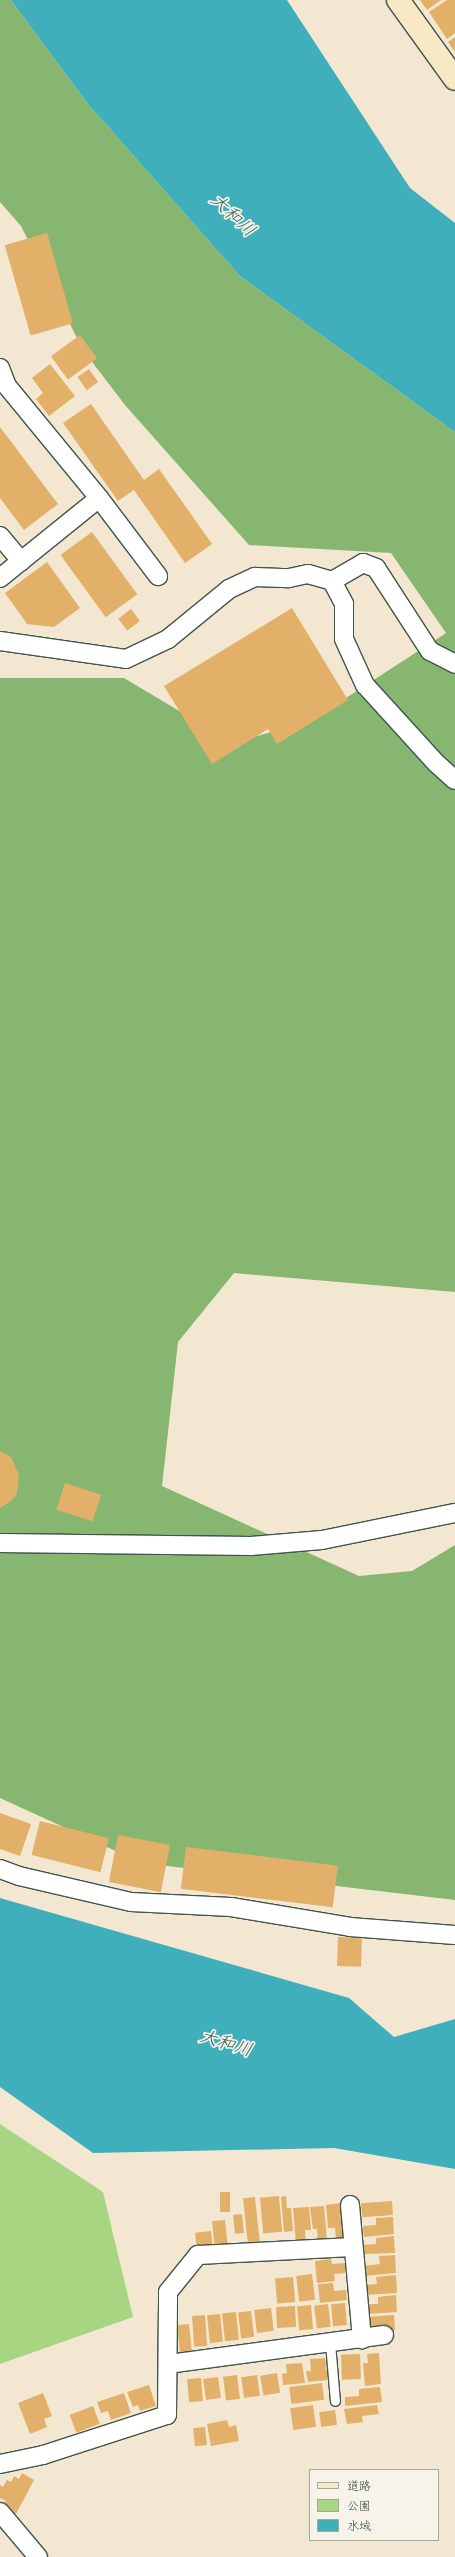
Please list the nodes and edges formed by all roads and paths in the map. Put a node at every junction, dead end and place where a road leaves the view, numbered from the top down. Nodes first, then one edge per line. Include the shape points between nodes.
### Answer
1 (398, 0) edge
2 (455, 79) edge
3 (0, 368) edge
4 (4, 389) edge
5 (99, 498) junction
6 (0, 536) edge
7 (21, 561) junction
8 (158, 576) dead end
9 (0, 578) edge
10 (332, 581) junction
11 (0, 641) edge
12 (455, 664) edge
13 (455, 780) edge
14 (455, 1513) edge
15 (0, 1543) edge
16 (0, 1869) edge
17 (455, 1935) edge
18 (350, 2205) dead end
19 (353, 2247) junction
20 (384, 2335) dead end
21 (362, 2339) junction
22 (330, 2343) junction
23 (169, 2364) junction
24 (335, 2401) dead end
25 (0, 2464) edge
26 (0, 2512) edge
27 (38, 2557) edge

1 - 2 main road
3 - 4 street
4 - 5 street
5 - 7 street
5 - 8 street
6 - 7 street
7 - 9 street
10 - 11 street via 308,574 289,578 255,577 229,589 168,639 126,659
10 - 12 street via 363,563 376,568 430,651
10 - 13 street via 344,604 344,639 365,685 436,763
14 - 15 street via 322,1540 252,1546
16 - 17 street via 19,1876 131,1902 231,1907 350,1927
18 - 19 street
19 - 21 street
19 - 23 street via 198,2255 168,2292
20 - 21 street
21 - 22 street
22 - 23 street
22 - 24 lane
23 - 25 street via 167,2415 43,2455
26 - 27 street

